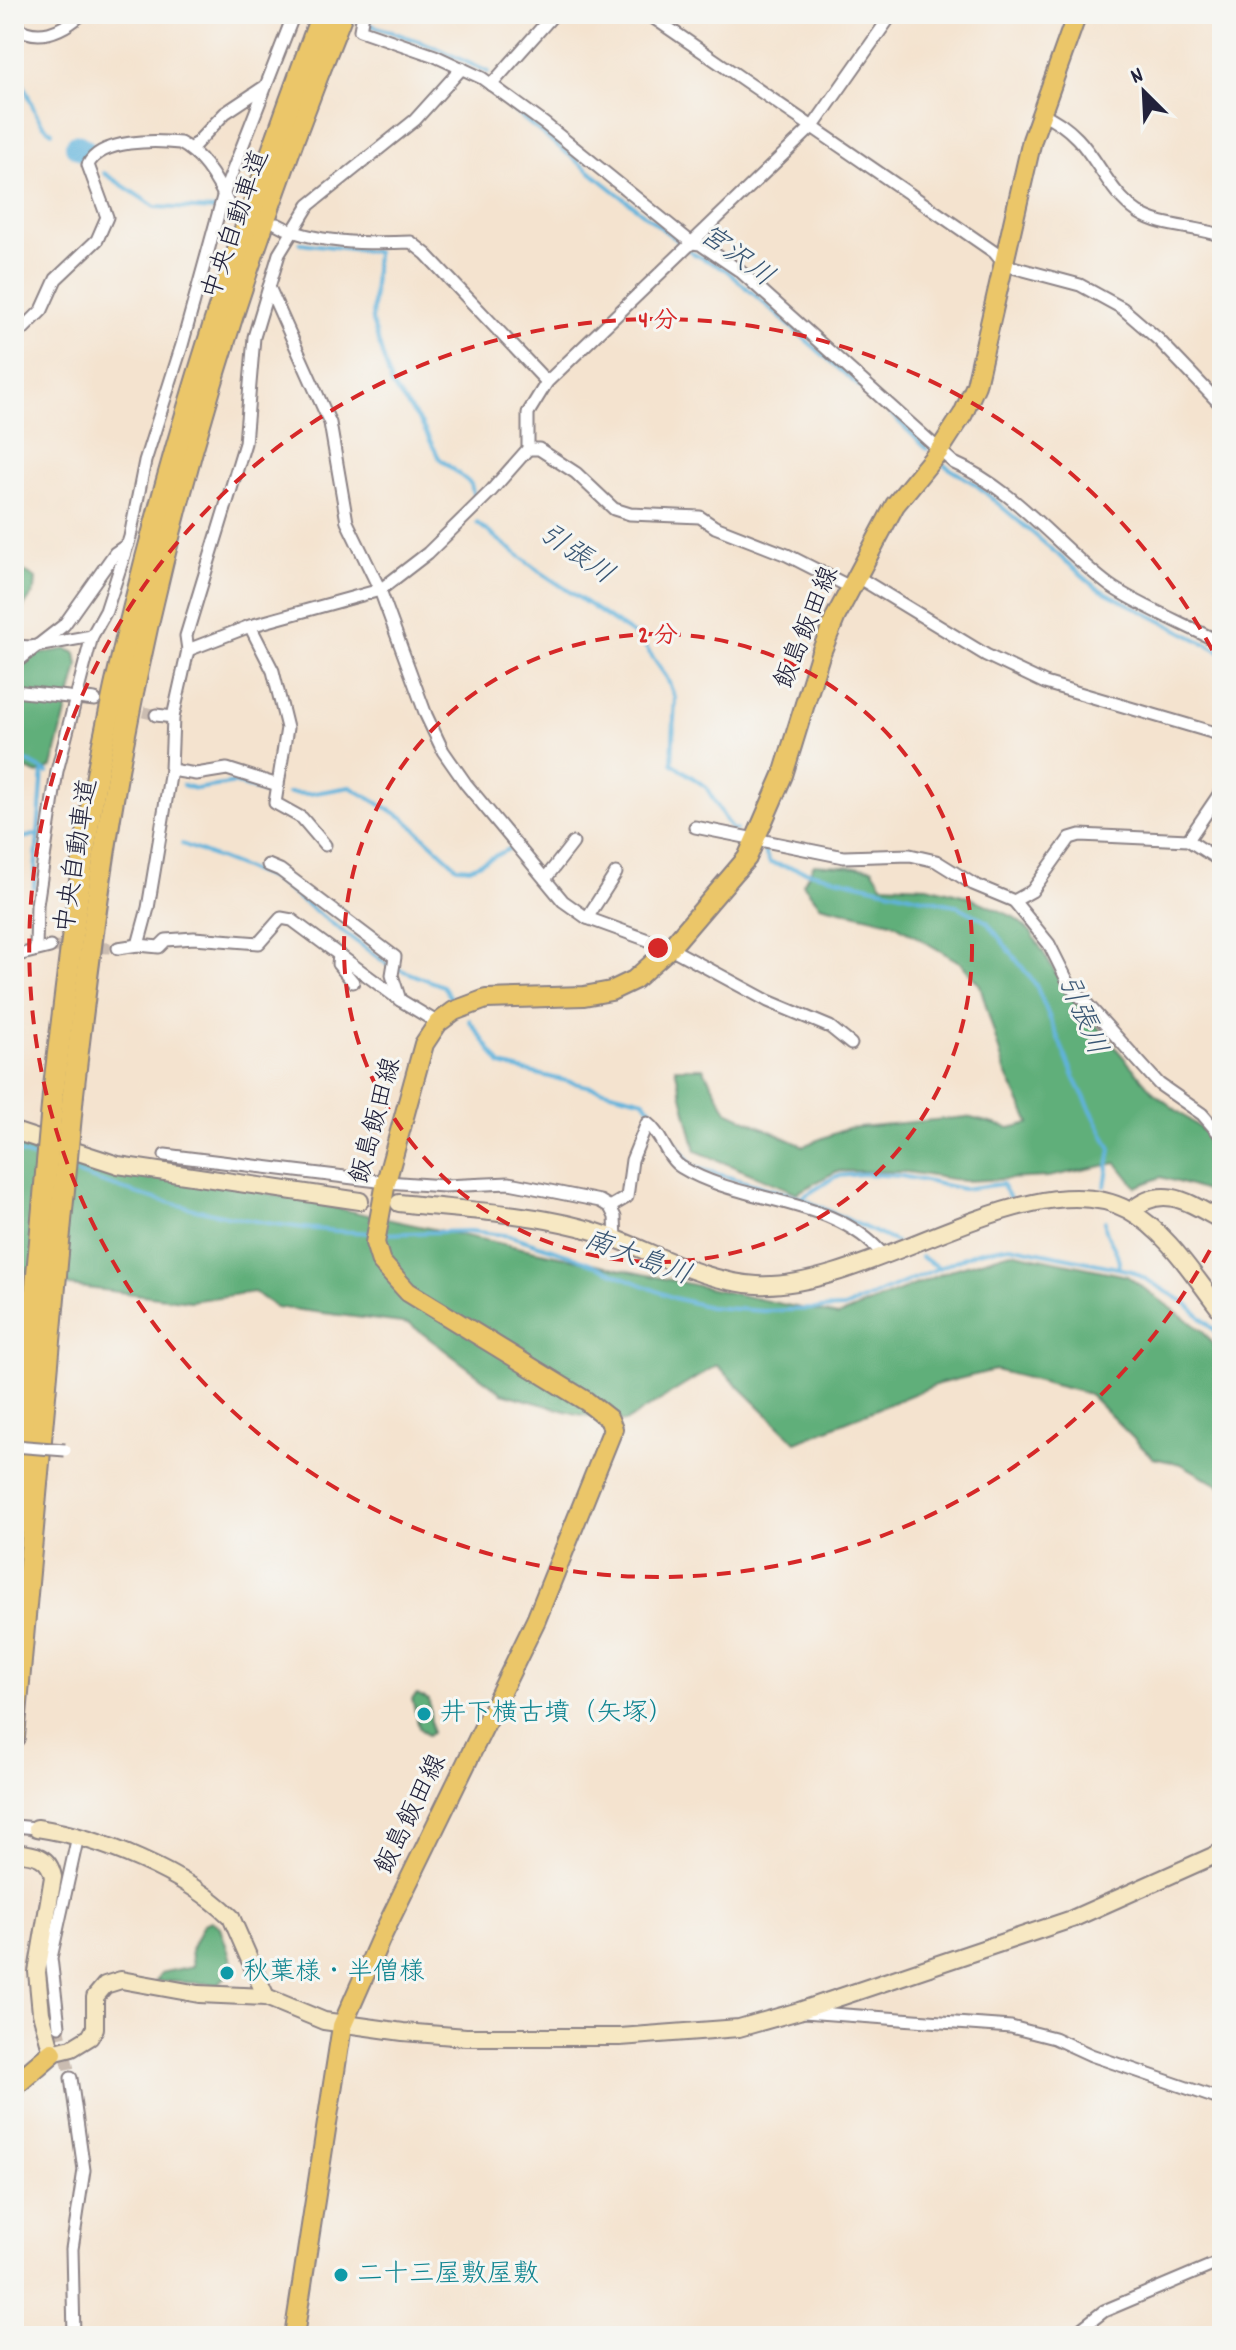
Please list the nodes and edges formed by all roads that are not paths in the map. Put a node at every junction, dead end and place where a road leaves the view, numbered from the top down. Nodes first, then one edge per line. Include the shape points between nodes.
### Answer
1 (82, 14) edge
2 (294, 14) edge
3 (322, 14) edge
4 (554, 14) edge
5 (648, 14) edge
6 (892, 14) edge
7 (1077, 14) edge
8 (357, 17) edge
9 (14, 26) edge
10 (462, 68) junction
11 (491, 85) junction
12 (264, 86) junction
13 (1041, 113) junction
14 (814, 125) junction
15 (191, 149) junction
16 (224, 193) junction
17 (230, 208) dead end
18 (277, 224) dead end
19 (293, 233) junction
20 (1222, 236) edge
21 (691, 244) junction
22 (1005, 265) junction
23 (269, 287) junction
24 (14, 338) edge
25 (547, 382) junction
26 (1222, 406) edge
27 (528, 449) junction
28 (939, 451) junction
29 (128, 544) junction
30 (853, 582) junction
31 (380, 590) junction
32 (250, 626) junction
33 (1222, 628) edge
34 (92, 636) junction
35 (1218, 642) edge
36 (14, 646) edge
37 (34, 647) junction
38 (188, 650) junction
39 (14, 664) edge
40 (14, 691) edge
41 (76, 700) junction
42 (95, 700) tunnel mouth
43 (156, 715) tunnel mouth
44 (173, 717) junction
45 (1222, 735) edge
46 (171, 770) junction
47 (278, 785) junction
48 (1222, 790) edge
49 (695, 827) dead end
50 (1188, 840) junction
51 (755, 842) junction
52 (573, 843) dead end
53 (325, 845) dead end
54 (1222, 862) edge
55 (268, 865) dead end
56 (616, 873) dead end
57 (545, 879) junction
58 (1014, 901) junction
59 (587, 918) junction
60 (138, 945) junction
61 (50, 947) tunnel mouth
62 (118, 948) tunnel mouth
63 (670, 948) junction
64 (36, 949) junction
65 (339, 955) junction
66 (14, 956) edge
67 (353, 982) dead end
68 (400, 1000) junction
69 (438, 1023) junction
70 (851, 1044) dead end
71 (63, 1095) junction
72 (14, 1131) edge
73 (1222, 1137) edge
74 (165, 1155) dead end
75 (386, 1182) junction
76 (360, 1201) dead end
77 (399, 1203) dead end
78 (610, 1207) junction
79 (1131, 1211) junction
80 (1222, 1221) edge
81 (616, 1240) junction
82 (48, 1252) junction
83 (884, 1256) junction
84 (1222, 1312) edge
85 (14, 1446) edge
86 (65, 1450) dead end
87 (14, 1527) edge
88 (14, 1737) edge
89 (14, 1826) edge
90 (37, 1828) joint
91 (78, 1836) junction
92 (1222, 1852) edge
93 (22, 1853) edge
94 (266, 1997) junction
95 (799, 2011) junction
96 (59, 2026) tunnel mouth
97 (342, 2026) junction
98 (52, 2053) junction
99 (14, 2073) edge
100 (71, 2078) tunnel mouth
101 (14, 2086) edge
102 (1222, 2100) edge
103 (1222, 2261) edge
104 (74, 2336) edge
105 (294, 2336) edge
106 (1072, 2336) edge

1 - 9 street via 39,36
2 - 12 street
3 - 71 highway, 中央自動車道 via 230,267 145,563 102,750 73,932
4 - 11 street
5 - 14 street
6 - 14 street
7 - 13 main road, 飯島飯田線
8 - 10 street via 360,30
8 - 71 highway, 中央自動車道 via 290,149 212,384 121,752
10 - 11 street
10 - 19 street via 415,120 309,205
11 - 21 street
12 - 15 street via 225,113
12 - 16 street
13 - 20 street via 1077,135 1140,214
13 - 22 main road, 飯島飯田線
14 - 21 street
14 - 22 street
15 - 16 street
15 - 24 street via 180,143 149,143 105,149 91,157 88,165 107,217 97,240 56,279 42,310
16 - 17 street
16 - 29 street via 145,461
18 - 19 street
19 - 23 street via 279,254
19 - 25 street via 411,242
21 - 25 street
21 - 28 street via 700,244 740,271
22 - 26 street via 1080,285 1122,308
22 - 28 main road, 飯島飯田線 via 976,385
23 - 31 street via 330,423 347,522
23 - 38 street via 254,337 245,443 186,636
25 - 27 street via 528,413
27 - 30 street via 539,449 576,473 614,509 700,517
27 - 31 street via 428,553
28 - 30 main road, 飯島飯田線 via 895,505
28 - 35 street via 1014,502 1111,587
29 - 34 street
29 - 37 street via 115,553 64,625
30 - 45 street via 1045,683
30 - 51 main road, 飯島飯田線 via 820,655 783,775
31 - 32 street
31 - 57 street via 443,751
32 - 38 street
32 - 47 street via 273,671 287,728
33 - 35 street
34 - 37 street
34 - 41 street
36 - 37 street
37 - 39 street
38 - 44 street
40 - 41 street
41 - 42 street
41 - 64 street via 57,771 37,905
43 - 44 street
44 - 46 street
46 - 47 street via 196,774 227,769
46 - 60 street
47 - 53 street via 275,803 302,818
48 - 50 street
49 - 51 street
50 - 54 street
50 - 58 street via 1070,838 1032,891
51 - 58 street via 844,857 910,855 936,861
51 - 63 main road, 飯島飯田線
52 - 57 street
55 - 68 street via 395,957 392,975
56 - 59 street
57 - 59 street
58 - 73 street via 1049,944 1069,984 1159,1084 1202,1114
59 - 63 street
60 - 62 street
60 - 65 street via 159,947 166,940 194,938 259,943 281,918 292,920
61 - 64 street
63 - 69 main road, 飯島飯田線 via 634,980 611,991 486,999
63 - 70 street via 768,1001 830,1027
64 - 66 street
65 - 67 street via 338,964
65 - 68 street
68 - 69 street
69 - 75 main road, 飯島飯田線 via 424,1044
71 - 82 highway, 中央自動車道, bridge
72 - 76 street via 118,1165
74 - 75 street
75 - 78 street via 509,1183
75 - 97 main road, 飯島飯田線 via 375,1243 381,1262 408,1292 586,1401 609,1419 613,1429 536,1620
77 - 81 street via 546,1220
78 - 81 street
78 - 83 street via 627,1197 632,1160 647,1123 658,1131 677,1165 809,1209 870,1240
79 - 80 street via 1157,1196 1175,1196
79 - 83 street via 1096,1199 1045,1200
79 - 84 street via 1179,1256
81 - 83 street via 711,1276 757,1285 810,1280
82 - 87 highway, 中央自動車道
82 - 88 highway, 中央自動車道
85 - 86 street, bridge
89 - 90 street
90 - 91 street
91 - 94 street via 167,1875 222,1909 231,1917
91 - 96 street via 51,1958
92 - 95 street via 1072,1919
93 - 98 street via 47,1861 53,1877 37,1972
94 - 97 street
94 - 98 street via 112,1982 95,1997 90,2037
95 - 97 street via 739,2028 620,2037 466,2037
95 - 102 street via 1011,2027
97 - 105 main road, 飯島飯田線
98 - 99 highway
98 - 101 highway
100 - 104 street via 84,2170 72,2249
103 - 106 street via 1104,2311

